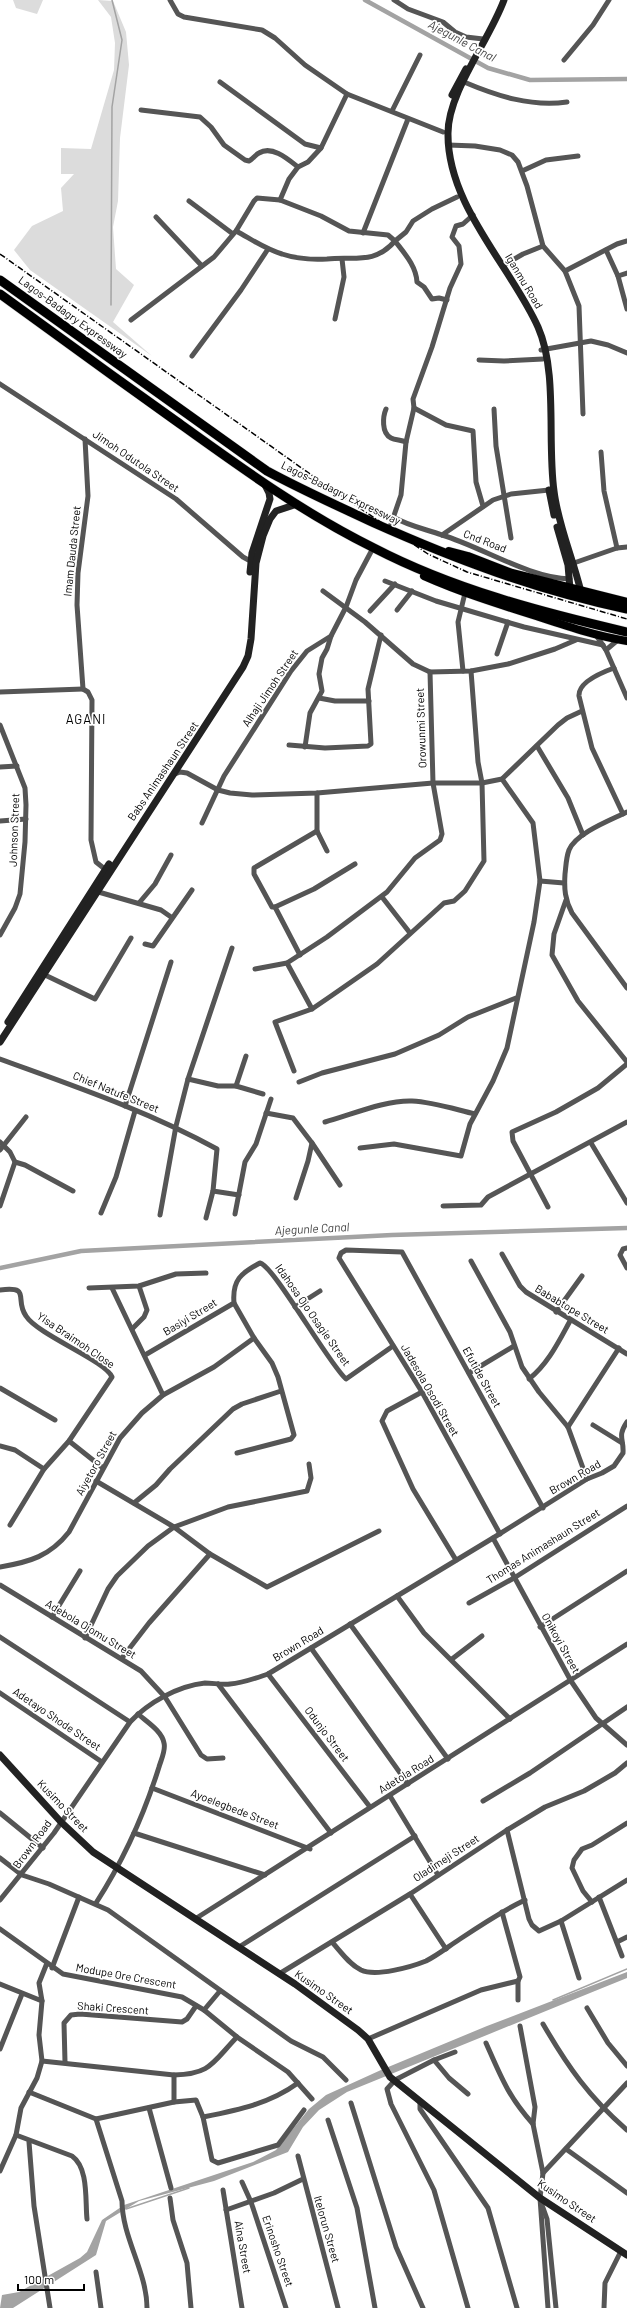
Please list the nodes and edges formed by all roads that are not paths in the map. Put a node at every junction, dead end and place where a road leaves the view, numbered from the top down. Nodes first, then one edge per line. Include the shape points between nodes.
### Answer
1 (170, 0) edge
2 (394, 0) edge
3 (503, 0) edge
4 (609, 0) edge
5 (482, 39) junction
6 (480, 47) junction
7 (420, 55) dead end
8 (564, 60) dead end
9 (465, 78) junction
10 (220, 82) dead end
11 (347, 94) junction
12 (567, 102) dead end
13 (141, 110) dead end
14 (392, 111) junction
15 (408, 119) junction
16 (443, 132) junction
17 (448, 145) junction
18 (321, 148) junction
19 (578, 156) dead end
20 (298, 167) junction
21 (522, 171) junction
22 (457, 197) junction
23 (280, 200) junction
24 (189, 201) dead end
25 (156, 217) dead end
26 (471, 217) junction
27 (234, 232) junction
28 (363, 233) junction
29 (395, 241) junction
30 (627, 241) edge
31 (543, 246) junction
32 (268, 249) junction
33 (606, 250) junction
34 (342, 259) junction
35 (202, 266) junction
36 (502, 266) junction
37 (565, 271) junction
38 (627, 273) edge
39 (618, 276) junction
40 (0, 280) edge
41 (0, 294) edge
42 (447, 300) junction
43 (627, 309) edge
44 (335, 319) dead end
45 (131, 320) dead end
46 (580, 342) junction
47 (544, 350) junction
48 (627, 353) edge
49 (192, 356) dead end
50 (543, 359) junction
51 (479, 360) dead end
52 (0, 384) edge
53 (414, 408) junction
54 (386, 409) dead end
55 (494, 409) dead end
56 (583, 414) dead end
57 (85, 439) junction
58 (406, 442) junction
59 (601, 452) dead end
60 (264, 485) junction
61 (549, 490) junction
62 (505, 496) junction
63 (296, 504) junction
64 (483, 506) junction
65 (393, 517) junction
66 (389, 530) junction
67 (442, 535) junction
68 (511, 538) dead end
69 (627, 547) edge
70 (373, 548) junction
71 (432, 548) junction
72 (617, 548) junction
73 (397, 560) junction
74 (253, 562) junction
75 (571, 564) junction
76 (570, 579) junction
77 (385, 581) dead end
78 (396, 584) junction
79 (570, 589) junction
80 (323, 591) dead end
81 (412, 591) junction
82 (581, 592) junction
83 (465, 594) junction
84 (627, 602) edge
85 (346, 607) junction
86 (460, 608) junction
87 (627, 609) edge
88 (397, 610) dead end
89 (370, 611) dead end
90 (508, 622) junction
91 (627, 632) edge
92 (381, 635) junction
93 (596, 635) junction
94 (331, 636) junction
95 (576, 640) junction
96 (623, 640) edge
97 (604, 648) junction
98 (497, 654) dead end
99 (614, 668) junction
100 (463, 671) junction
101 (471, 671) junction
102 (430, 672) junction
103 (627, 680) edge
104 (621, 682) junction
105 (83, 689) junction
106 (0, 692) edge
107 (319, 698) junction
108 (627, 698) edge
109 (369, 701) junction
110 (217, 706) junction
111 (582, 711) junction
112 (0, 726) edge
113 (289, 745) dead end
114 (537, 746) junction
115 (305, 747) junction
116 (182, 762) junction
117 (17, 766) junction
118 (0, 767) edge
119 (187, 773) junction
120 (175, 774) junction
121 (502, 779) junction
122 (482, 783) junction
123 (433, 784) junction
124 (218, 790) junction
125 (317, 794) junction
126 (625, 813) edge
127 (26, 819) junction
128 (0, 821) edge
129 (202, 823) dead end
130 (317, 831) junction
131 (583, 835) junction
132 (327, 851) dead end
133 (171, 856) dead end
134 (355, 864) dead end
135 (106, 870) junction
136 (540, 881) junction
137 (564, 883) junction
138 (192, 890) dead end
139 (95, 891) junction
140 (382, 897) junction
141 (566, 900) junction
142 (140, 903) junction
143 (275, 907) junction
144 (171, 917) junction
145 (410, 933) junction
146 (0, 934) edge
147 (131, 938) dead end
148 (146, 944) dead end
149 (232, 948) dead end
150 (300, 955) junction
151 (171, 962) dead end
152 (287, 963) junction
153 (255, 969) dead end
154 (45, 975) junction
155 (627, 988) edge
156 (516, 998) junction
157 (312, 1009) junction
158 (0, 1034) edge
159 (0, 1042) edge
160 (246, 1056) dead end
161 (0, 1059) edge
162 (627, 1063) edge
163 (294, 1071) dead end
164 (188, 1079) junction
165 (299, 1082) dead end
166 (236, 1086) junction
167 (263, 1094) dead end
168 (271, 1099) dead end
169 (124, 1106) junction
170 (135, 1111) junction
171 (266, 1113) junction
172 (475, 1114) junction
173 (26, 1117) dead end
174 (325, 1122) dead end
175 (627, 1122) edge
176 (176, 1126) junction
177 (312, 1142) junction
178 (591, 1143) junction
179 (2, 1144) edge
180 (360, 1148) dead end
181 (0, 1150) edge
182 (15, 1162) junction
183 (530, 1174) junction
184 (340, 1185) dead end
185 (73, 1191) dead end
186 (213, 1191) junction
187 (239, 1195) junction
188 (296, 1198) dead end
189 (627, 1203) edge
190 (0, 1206) edge
191 (443, 1206) dead end
192 (548, 1207) dead end
193 (100, 1213) dead end
194 (235, 1214) dead end
195 (160, 1215) dead end
196 (206, 1218) dead end
197 (627, 1248) edge
198 (502, 1254) dead end
199 (339, 1258) joint
200 (471, 1261) dead end
201 (262, 1263) joint
202 (627, 1268) edge
203 (206, 1273) dead end
204 (582, 1276) dead end
205 (138, 1286) junction
206 (90, 1288) dead end
207 (112, 1288) junction
208 (0, 1290) edge
209 (320, 1291) dead end
210 (234, 1303) junction
211 (295, 1307) junction
212 (556, 1312) junction
213 (570, 1321) junction
214 (132, 1329) junction
215 (254, 1338) junction
216 (393, 1346) junction
217 (514, 1346) junction
218 (619, 1348) junction
219 (627, 1354) edge
220 (144, 1355) junction
221 (469, 1373) junction
222 (529, 1379) junction
223 (0, 1388) edge
224 (281, 1392) junction
225 (422, 1392) junction
226 (163, 1396) junction
227 (55, 1420) dead end
228 (627, 1422) edge
229 (593, 1425) dead end
230 (568, 1427) junction
231 (69, 1441) junction
232 (622, 1443) junction
233 (0, 1446) edge
234 (236, 1453) dead end
235 (309, 1464) dead end
236 (103, 1468) junction
237 (44, 1469) junction
238 (587, 1479) junction
239 (96, 1481) junction
240 (134, 1503) junction
241 (627, 1506) edge
242 (543, 1508) junction
243 (10, 1525) dead end
244 (174, 1527) junction
245 (379, 1531) dead end
246 (500, 1534) junction
247 (493, 1538) junction
248 (210, 1554) junction
249 (456, 1560) junction
250 (0, 1567) edge
251 (80, 1571) dead end
252 (627, 1572) edge
253 (514, 1578) junction
254 (0, 1585) edge
255 (397, 1596) junction
256 (469, 1603) dead end
257 (52, 1617) junction
258 (350, 1624) junction
259 (540, 1627) junction
260 (482, 1636) dead end
261 (0, 1637) edge
262 (84, 1638) junction
263 (627, 1644) edge
264 (311, 1648) junction
265 (122, 1658) junction
266 (452, 1659) junction
267 (268, 1674) junction
268 (571, 1681) junction
269 (218, 1684) junction
270 (0, 1693) edge
271 (165, 1697) junction
272 (627, 1707) edge
273 (138, 1714) junction
274 (510, 1719) junction
275 (130, 1722) junction
276 (601, 1723) junction
277 (627, 1745) edge
278 (0, 1755) edge
279 (223, 1758) dead end
280 (448, 1759) junction
281 (102, 1762) junction
282 (627, 1763) edge
283 (408, 1784) junction
284 (152, 1788) junction
285 (390, 1796) junction
286 (483, 1802) dead end
287 (370, 1807) junction
288 (0, 1813) edge
289 (61, 1822) junction
290 (627, 1823) edge
291 (507, 1830) junction
292 (134, 1833) junction
293 (331, 1833) junction
294 (415, 1836) junction
295 (43, 1848) junction
296 (310, 1848) junction
297 (0, 1858) edge
298 (118, 1868) junction
299 (22, 1875) junction
300 (265, 1875) junction
301 (438, 1875) junction
302 (627, 1880) edge
303 (410, 1894) junction
304 (79, 1897) junction
305 (599, 1897) junction
306 (0, 1900) edge
307 (525, 1900) junction
308 (592, 1902) junction
309 (96, 1903) junction
310 (502, 1912) junction
311 (196, 1920) junction
312 (561, 1921) junction
313 (0, 1929) edge
314 (627, 1937) edge
315 (332, 1942) junction
316 (617, 1942) junction
317 (239, 1947) junction
318 (446, 1949) junction
319 (622, 1956) dead end
320 (46, 1963) junction
321 (52, 1968) junction
322 (279, 1974) junction
323 (579, 1978) dead end
324 (518, 1981) junction
325 (0, 1984) edge
326 (220, 1991) junction
327 (22, 1994) junction
328 (518, 2000) dead end
329 (42, 2001) junction
330 (196, 2006) junction
331 (587, 2008) dead end
332 (204, 2010) junction
333 (544, 2024) dead end
334 (520, 2026) dead end
335 (237, 2038) junction
336 (368, 2038) junction
337 (486, 2043) dead end
338 (0, 2049) edge
339 (456, 2052) dead end
340 (434, 2060) junction
341 (42, 2061) junction
342 (65, 2062) junction
343 (627, 2066) edge
344 (174, 2075) junction
345 (392, 2078) junction
346 (346, 2080) dead end
347 (298, 2083) junction
348 (627, 2083) edge
349 (29, 2092) junction
350 (468, 2094) dead end
351 (312, 2099) dead end
352 (420, 2101) junction
353 (174, 2102) junction
354 (351, 2103) dead end
355 (149, 2108) junction
356 (602, 2108) junction
357 (304, 2110) dead end
358 (203, 2118) junction
359 (96, 2119) junction
360 (328, 2120) dead end
361 (534, 2124) junction
362 (627, 2130) edge
363 (16, 2135) junction
364 (29, 2142) junction
365 (566, 2149) junction
366 (298, 2156) dead end
367 (0, 2171) edge
368 (543, 2173) junction
369 (303, 2179) junction
370 (242, 2182) dead end
371 (171, 2188) dead end
372 (223, 2190) dead end
373 (627, 2193) edge
374 (170, 2198) dead end
375 (540, 2198) junction
376 (251, 2202) junction
377 (226, 2210) junction
378 (87, 2219) dead end
379 (624, 2253) edge
380 (96, 2272) dead end
381 (50, 2308) edge
382 (101, 2308) edge
383 (148, 2308) edge
384 (192, 2308) edge
385 (242, 2308) edge
386 (286, 2308) edge
387 (338, 2308) edge
388 (375, 2308) edge
389 (422, 2308) edge
390 (468, 2308) edge
391 (517, 2308) edge
392 (548, 2308) edge
393 (556, 2308) edge
394 (604, 2308) edge

1 - 11 street via 178,14 184,18 255,28 269,34 301,62
2 - 5 street via 408,9 443,22 466,37
3 - 5 main road, Iganmu Road
3 - 6 main road, Iganmu Road via 498,17
4 - 8 street via 593,25
5 - 6 main road, Iganmu Road
6 - 9 main road, Iganmu Road
7 - 14 street
9 - 12 street via 500,97 554,104
9 - 16 main road, Iganmu Road via 448,104
9 - 17 main road, Iganmu Road via 453,106
10 - 18 street via 305,144
11 - 14 street
11 - 18 street
13 - 20 street via 200,117 224,145 246,160 270,151
14 - 15 street
15 - 16 street
15 - 28 street
16 - 22 main road, Iganmu Road via 446,166
17 - 21 street via 500,150 512,155
17 - 26 main road, Iganmu Road via 453,174
18 - 20 street via 308,162
19 - 21 street via 546,160
20 - 23 street via 288,179
21 - 31 street
22 - 26 main road, Iganmu Road
22 - 29 street via 413,221 406,232
23 - 27 street via 257,198
23 - 28 street via 349,230
24 - 27 street
25 - 35 street
26 - 36 main road, Iganmu Road
26 - 42 street via 464,224 456,226 453,232 452,236 459,246 462,260
26 - 47 main road, Iganmu Road
27 - 32 street
27 - 35 street via 214,257
28 - 29 street via 388,235
29 - 34 street via 388,249 376,255 357,260
29 - 42 street via 411,264 417,282 432,299
30 - 33 street
31 - 36 street
31 - 37 street
32 - 34 street via 306,259
32 - 49 street
33 - 37 street
33 - 39 street
34 - 44 street via 344,277
35 - 45 street
36 - 47 main road, Iganmu Road via 528,308
37 - 46 street via 579,306
38 - 39 street
39 - 43 street
40 - 66 highway, Lagos-Badagry Expressway via 268,471 306,492
41 - 60 highway
42 - 53 street via 415,394
46 - 47 street
46 - 48 street via 599,342
46 - 56 street
47 - 50 main road, Iganmu Road
47 - 75 main road, Iganmu Road via 554,490
50 - 51 street
50 - 61 main road, Iganmu Road
52 - 57 street, Jimoh Odutola Street
53 - 58 street
53 - 64 street via 446,425 473,430 476,482
54 - 58 street via 383,418 387,434 390,438
55 - 62 street via 496,446
57 - 74 street, Jimoh Odutola Street via 187,508
57 - 105 street, Imam Dauda Street via 88,496 78,574 77,605
58 - 65 street via 401,495
59 - 72 street via 604,491
60 - 63 highway
60 - 74 main road, Babs Animashaun Street via 270,499
61 - 62 street
61 - 75 main road, Iganmu Road via 557,530
62 - 64 street
62 - 68 street
63 - 70 highway
63 - 74 main road, Babs Animashaun Street via 280,508 272,516
64 - 67 street
65 - 66 street
65 - 67 street, Cnd Road via 422,530
66 - 71 highway, Lagos-Badagry Expressway
67 - 76 street, Cnd Road via 547,575
69 - 72 street
70 - 73 highway
70 - 85 street
71 - 79 main road, Lagos-Badagry Expressway via 468,556
71 - 87 highway via 509,578 572,598
72 - 75 street
73 - 83 main road via 415,572
73 - 91 highway via 466,588 570,619
74 - 110 main road, Babs Animashaun Street via 248,656
75 - 76 main road, Iganmu Road
75 - 82 main road, Iganmu Road
76 - 79 main road, Iganmu Road
77 - 78 street
78 - 81 street
78 - 89 street
79 - 82 main road, Lagos-Badagry Expressway
80 - 85 street
81 - 86 street
81 - 88 street
82 - 84 main road, Lagos-Badagry Expressway
83 - 86 street
83 - 93 main road
85 - 92 street
85 - 94 street
86 - 90 street
86 - 100 street via 458,622
90 - 95 street
90 - 98 street
92 - 102 street via 413,664
92 - 109 street via 370,679
93 - 96 main road
93 - 97 street
94 - 107 street via 320,665 322,686
94 - 124 street, Alhaji Jimoh Street via 307,651 291,671 234,760
95 - 97 street
95 - 101 street via 514,663
96 - 97 street
97 - 99 street
99 - 104 street
99 - 111 street via 580,688 578,696
100 - 101 street
100 - 102 street
101 - 122 street
102 - 123 street, Orowunmi Street
103 - 104 street
104 - 108 street
105 - 106 street
105 - 135 street, Imam Dauda Street via 92,700 91,840 96,862
107 - 109 street via 335,701
107 - 115 street via 310,713
109 - 115 street via 372,740 368,746
110 - 116 main road, Babs Animashaun Street
110 - 135 main road, Babs Animashaun Street
111 - 114 street via 567,718
111 - 126 street via 597,762
112 - 117 street, Johnson Street
113 - 115 street
114 - 121 street
114 - 131 street via 568,798
116 - 119 street
116 - 120 main road, Babs Animashaun Street
117 - 118 street
117 - 127 street, Johnson Street via 25,788
119 - 120 street
119 - 124 street
120 - 139 main road, Babs Animashaun Street
121 - 122 street
121 - 136 street via 533,823
122 - 123 street
122 - 145 street via 483,866 462,894 454,901 444,902
123 - 125 street
123 - 140 street, Orowunmi Street via 442,837 415,858
124 - 125 street via 252,795
124 - 129 street, Alhaji Jimoh Street
125 - 130 street
126 - 131 street
127 - 128 street
127 - 146 street, Johnson Street via 20,894
130 - 132 street
130 - 143 street via 254,868 254,874 272,907
131 - 137 street via 569,849
133 - 142 street via 155,884
134 - 143 street via 314,890
135 - 139 main road, Babs Animashaun Street
136 - 137 street
136 - 156 street via 534,922
137 - 141 street
138 - 144 street
139 - 142 street
139 - 154 main road, Babs Animashaun Street
139 - 158 main road, Babs Animashaun Street
140 - 145 street
140 - 150 street
141 - 155 street via 583,931
141 - 162 street via 554,934 552,955 578,1001
142 - 144 street via 161,910
143 - 150 street
144 - 148 street via 153,946
145 - 157 street via 377,964
147 - 154 street via 95,999
149 - 164 street
150 - 152 street
151 - 169 street
152 - 153 street
152 - 157 street
154 - 159 main road, Babs Animashaun Street
156 - 165 street via 468,1017 439,1034 395,1054 322,1073
156 - 172 street via 507,1048 494,1081
157 - 163 street via 275,1022
160 - 166 street
161 - 169 street, Chief Natufe Street
162 - 183 street via 598,1088 556,1112 512,1132 513,1141
164 - 166 street via 218,1086
164 - 176 street
166 - 167 street
168 - 171 street
169 - 170 street, Chief Natufe Street
170 - 176 street, Chief Natufe Street
170 - 193 street via 116,1177
171 - 177 street via 293,1118
171 - 187 street via 256,1144 245,1162
172 - 174 street via 410,1101 389,1104
172 - 180 street via 459,1157 394,1144
173 - 179 street
175 - 178 street
176 - 186 street, Chief Natufe Street via 217,1149
176 - 195 street
177 - 184 street
177 - 188 street
178 - 183 street
178 - 189 street
179 - 181 street
179 - 182 street
182 - 185 street
182 - 190 street
183 - 191 street via 488,1197 480,1205
183 - 192 street
186 - 187 street
186 - 196 street
187 - 194 street
197 - 202 street via 620,1252
198 - 212 street, Bababtope Street via 520,1286
199 - 216 street, Jadesola Osodi Street
199 - 221 street, Efutide Street via 346,1250 398,1251 404,1256
200 - 217 street via 510,1332
201 - 210 street, Basiyi Street via 243,1274 233,1289
201 - 211 street, Idahosa Ojo Osagie Street
203 - 205 street via 176,1274
204 - 212 street
205 - 207 street
205 - 214 street via 147,1310
206 - 207 street
207 - 214 street
208 - 231 street, Yisa Braimoh Close via 19,1291 22,1308 29,1321 111,1374 111,1380
209 - 211 street
210 - 215 street
210 - 220 street, Basiyi Street
211 - 216 street, Idahosa Ojo Osagie Street via 346,1379
212 - 213 street, Bababtope Street
213 - 218 street, Bababtope Street
213 - 222 street via 552,1353
214 - 220 street
215 - 224 street via 272,1363
215 - 226 street, Aiyetoro Street via 214,1367
216 - 225 street, Jadesola Osodi Street
217 - 221 street
217 - 222 street
218 - 219 street, Bababtope Street
218 - 230 street
220 - 226 street
221 - 242 street, Efutide Street
222 - 230 street
223 - 227 street
224 - 234 street via 293,1437
224 - 240 street via 233,1409 156,1485
225 - 246 street, Jadesola Osodi Street
225 - 249 street via 387,1411 382,1421 413,1489
226 - 236 street, Aiyetoro Street via 128,1426
228 - 232 street, Brown Road via 621,1431
229 - 232 street
230 - 238 street
231 - 236 street
231 - 237 street
232 - 238 street, Brown Road via 623,1453 617,1462 602,1473
233 - 237 street via 16,1450
235 - 244 street via 310,1478 307,1491 228,1507
236 - 239 street, Aiyetoro Street
237 - 243 street
238 - 242 street, Brown Road
239 - 240 street
239 - 250 street, Aiyetoro Street via 69,1532 50,1552
240 - 244 street
241 - 253 street, Thomas Animashaun Street
242 - 246 street, Brown Road
244 - 248 street
244 - 262 street via 148,1546 117,1576 108,1588
245 - 248 street via 267,1587
246 - 247 street, Brown Road
247 - 249 street, Brown Road
247 - 253 street, Onikoyi Street
248 - 265 street via 148,1623
249 - 255 street, Brown Road
251 - 257 street
252 - 259 street
253 - 256 street, Thomas Animashaun Street
253 - 259 street, Onikoyi Street
254 - 257 street, Adebola Ojomu Street
255 - 258 street, Brown Road
255 - 266 street via 420,1628
257 - 262 street, Adebola Ojomu Street
258 - 264 street, Brown Road
258 - 280 street
259 - 268 street, Onikoyi Street
260 - 266 street
261 - 275 street
262 - 265 street, Adebola Ojomu Street
263 - 268 street, Adetola Road
264 - 267 street, Brown Road
264 - 283 street
265 - 271 street, Adebola Ojomu Street via 141,1672
266 - 274 street
267 - 269 street, Brown Road via 249,1680
267 - 287 street, Odunjo Street
268 - 274 street, Adetola Road
268 - 276 street, Onikoyi Street
269 - 271 street, Brown Road via 205,1683
269 - 293 street
270 - 281 street, Adetayo Shode Street
271 - 273 street, Brown Road
271 - 279 street, Adebola Ojomu Street via 201,1755 207,1759
272 - 276 street
273 - 275 street, Brown Road
273 - 284 street via 159,1733 164,1744
274 - 280 street, Adetola Road
275 - 281 street, Brown Road
276 - 277 street, Onikoyi Street
276 - 286 street via 530,1773
278 - 289 main road, Kusimo Street
280 - 283 street, Adetola Road
281 - 289 street, Brown Road
282 - 291 street, Oladimeji Street via 584,1791 545,1807
283 - 285 street, Adetola Road
284 - 292 street
284 - 296 street, Ayoelegbede Street
285 - 287 street, Adetola Road
285 - 294 street
287 - 293 street, Adetola Road
288 - 295 street
289 - 295 street, Brown Road
289 - 298 main road, Kusimo Street via 93,1852
290 - 308 street via 582,1849 574,1860 572,1868 583,1891
291 - 301 street, Oladimeji Street
291 - 307 street
292 - 298 street
292 - 300 street
293 - 296 street, Adetola Road
294 - 301 street
294 - 317 street
295 - 299 street, Brown Road
296 - 300 street, Adetola Road
297 - 299 street
298 - 309 street
298 - 311 main road, Kusimo Street
299 - 304 street
299 - 306 street, Brown Road
300 - 311 street, Adetola Road
301 - 303 street, Oladimeji Street
302 - 305 street
303 - 315 street, Oladimeji Street
303 - 318 street
304 - 309 street
304 - 321 street
305 - 308 street
305 - 316 street
307 - 310 street
307 - 312 street via 530,1922 539,1931
308 - 312 street
309 - 326 street
310 - 318 street
310 - 324 street via 520,1977
311 - 317 main road, Kusimo Street
312 - 323 street
313 - 320 street, Modupe Ore Crescent
314 - 316 street
315 - 318 street via 355,1966 368,1972 410,1966
315 - 322 street, Oladimeji Street
316 - 319 street
317 - 322 main road, Kusimo Street
320 - 321 street, Modupe Ore Crescent
320 - 329 street via 39,1983
321 - 330 street, Modupe Ore Crescent via 68,1976 182,1997
322 - 336 main road, Kusimo Street
324 - 328 street
324 - 336 street via 481,1990
325 - 327 street
326 - 332 street
326 - 346 street via 242,2004 291,2041 322,2057
327 - 329 street
327 - 338 street
329 - 341 street
330 - 332 street, Modupe Ore Crescent
330 - 342 street, Shaki Crescent via 188,2019 182,2022 71,2015 64,2023
331 - 343 street via 608,2043
332 - 335 street, Modupe Ore Crescent
333 - 356 street via 569,2068
334 - 361 street via 535,2107
335 - 344 street via 207,2069 195,2074
335 - 347 street, Modupe Ore Crescent via 288,2072
336 - 345 main road, Kusimo Street
337 - 361 street via 505,2086 520,2110
339 - 340 street
340 - 345 street
340 - 350 street via 449,2078
341 - 342 street
341 - 349 street
342 - 344 street
344 - 353 street
345 - 352 main road, Kusimo Street
345 - 390 street via 387,2089 391,2104 434,2190
347 - 351 street, Modupe Ore Crescent
347 - 358 street via 263,2103
348 - 356 street
349 - 359 street
349 - 363 street via 21,2108
352 - 375 main road, Kusimo Street
352 - 391 street via 420,2109 488,2208
353 - 355 street
353 - 358 street via 196,2100
354 - 389 street via 396,2247
355 - 359 street
355 - 371 street
356 - 362 street
356 - 365 street
357 - 358 street via 278,2145 218,2163 212,2160
359 - 383 street via 122,2201 122,2215
360 - 388 street via 357,2208
361 - 368 street
363 - 364 street
363 - 367 street
364 - 378 street via 72,2156 78,2161 83,2176
364 - 381 street via 34,2206
365 - 368 street
365 - 373 street
366 - 369 street, Itelorun Street
368 - 375 street
369 - 376 street
369 - 387 street, Itelorun Street
370 - 376 street, Erinosho Street
372 - 377 street, Aina Street
374 - 384 street via 173,2220 187,2263
375 - 379 main road, Kusimo Street
375 - 392 street
375 - 393 street via 547,2219
376 - 377 street
376 - 386 street, Erinosho Street
377 - 385 street, Aina Street
379 - 394 street via 605,2283
380 - 382 street

